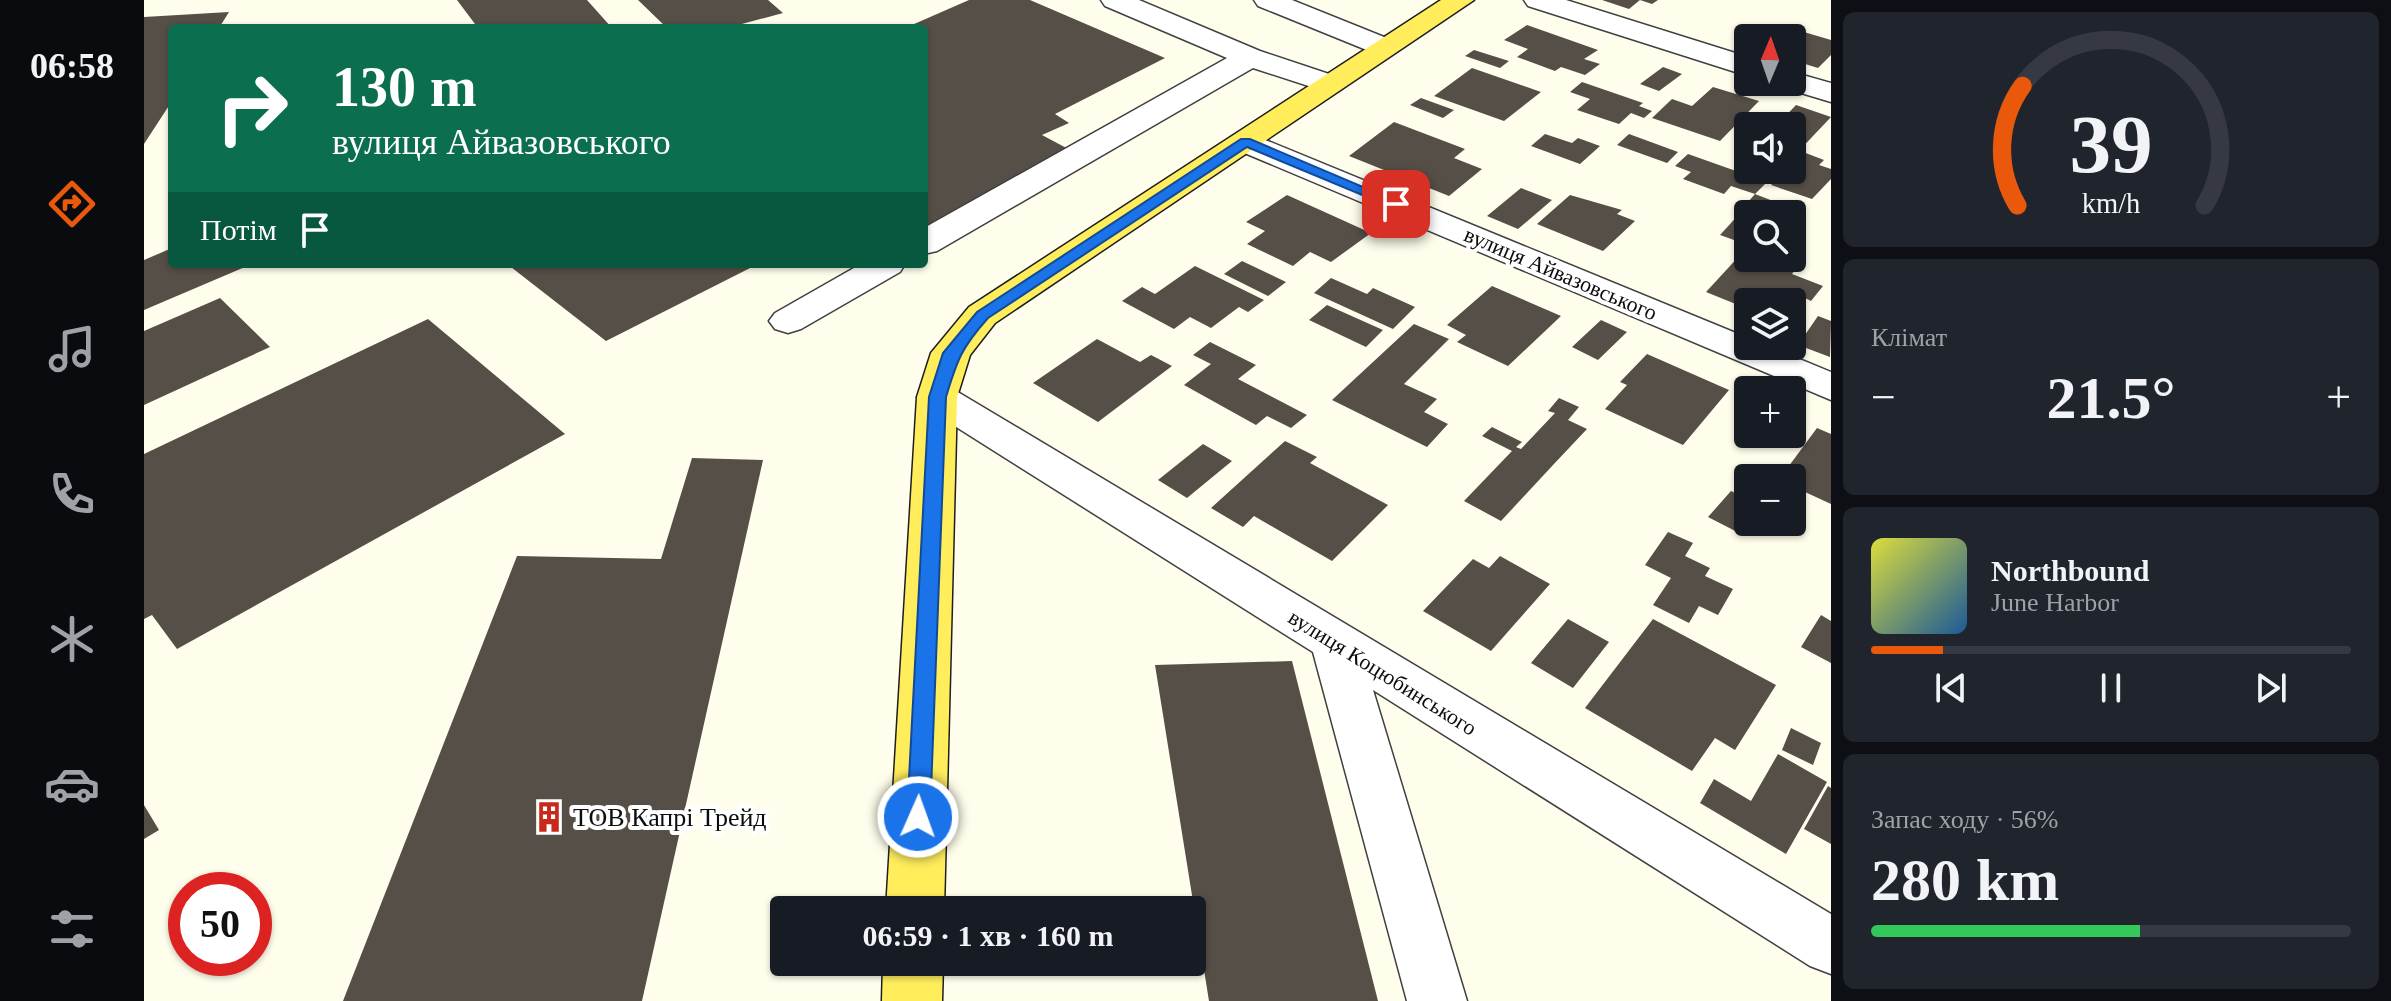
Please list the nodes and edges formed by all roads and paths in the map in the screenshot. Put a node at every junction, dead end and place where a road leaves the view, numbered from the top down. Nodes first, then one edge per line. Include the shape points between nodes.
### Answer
1 (1115, 0) edge
2 (1268, 0) edge
3 (1460, 0) edge
4 (1538, 0) edge
5 (1384, 47) junction
6 (1250, 57) junction
7 (1734, 63) edge
8 (1327, 83) junction
9 (1806, 85) edge
10 (1831, 93) edge
11 (1246, 142) junction
12 (928, 241) edge
13 (880, 268) edge
14 (788, 321) dead end
15 (1831, 387) edge
16 (937, 397) junction
17 (1335, 644) junction
18 (916, 896) edge
19 (1831, 946) edge
20 (913, 976) edge
21 (912, 1001) edge
22 (1437, 1001) edge

1 - 6 street
2 - 5 street
3 - 5 main road
4 - 7 street
5 - 8 main road
6 - 8 street
6 - 12 street
8 - 11 main road
9 - 10 street
11 - 15 street, вулиця Айвазовського
11 - 16 main road via 982,315 951,353
13 - 14 street
16 - 17 street, вулиця Коцюбинського
16 - 18 main road
17 - 19 street, вулиця Коцюбинського
17 - 22 street
20 - 21 main road

